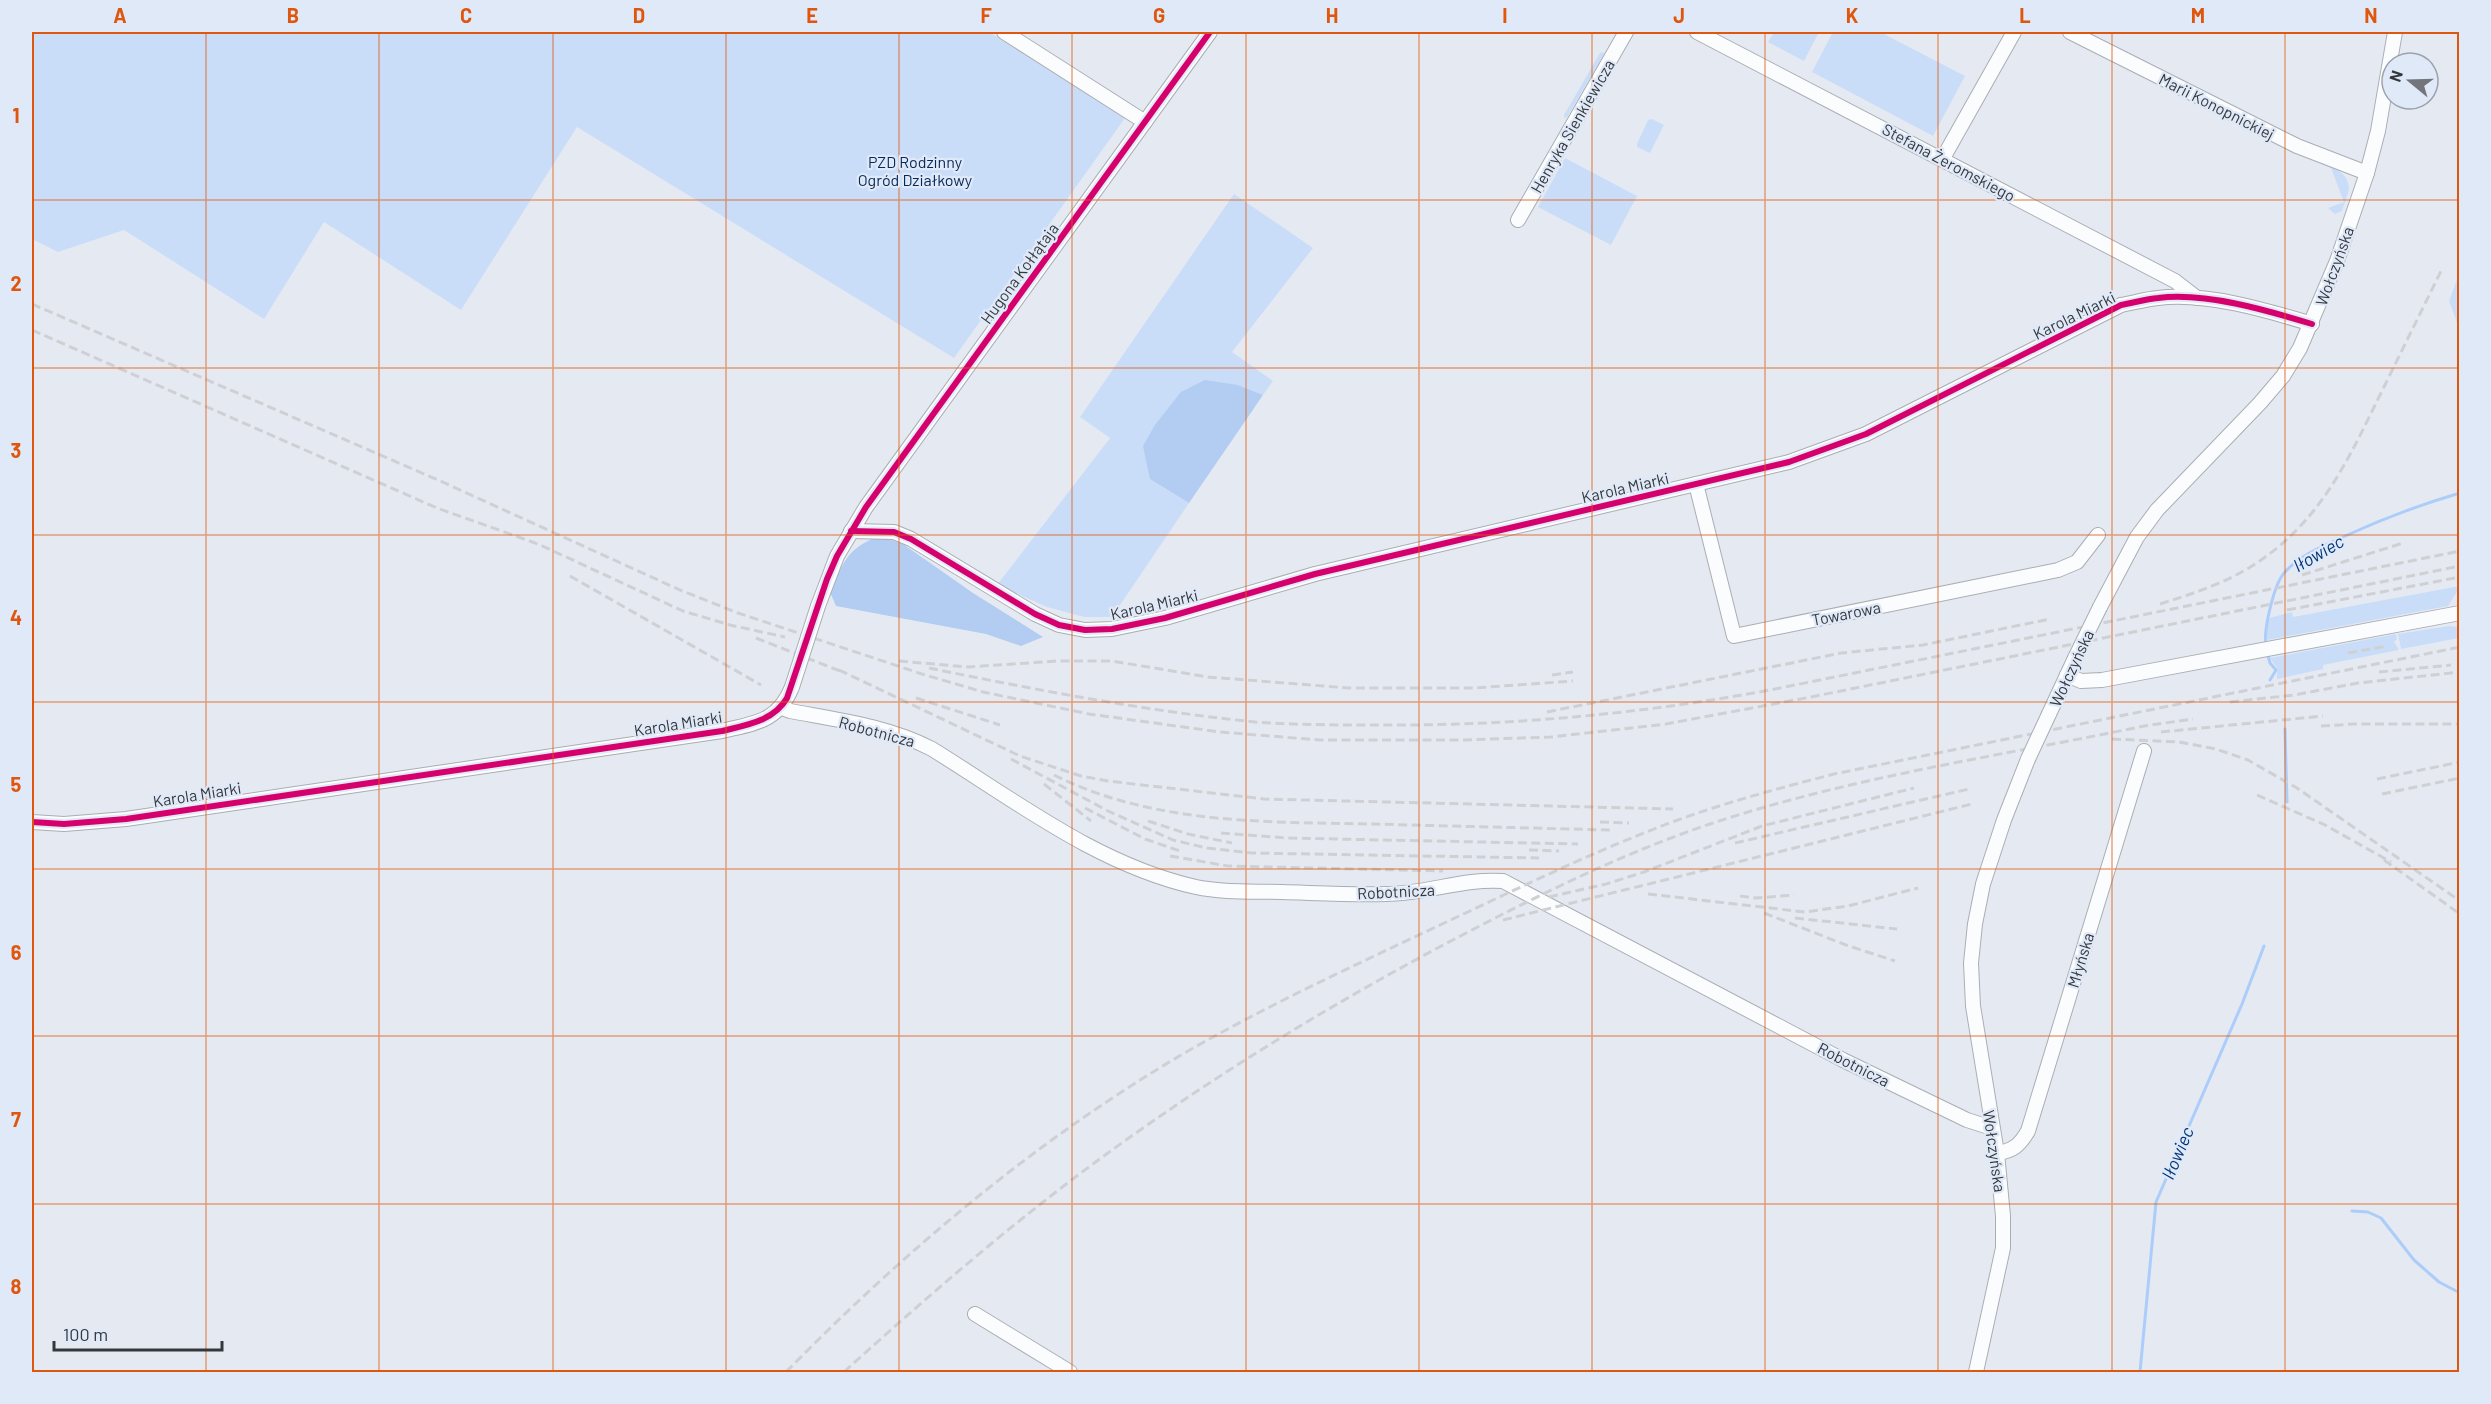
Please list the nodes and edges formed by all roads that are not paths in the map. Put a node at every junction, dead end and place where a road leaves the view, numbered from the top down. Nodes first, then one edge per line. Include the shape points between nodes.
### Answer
1 (1005, 32) edge
2 (1207, 32) edge
3 (1626, 32) edge
4 (1697, 32) edge
5 (2014, 32) edge
6 (2070, 32) edge
7 (2395, 32) edge
8 (1145, 122) junction
9 (1943, 158) junction
10 (2367, 173) junction
11 (1518, 220) dead end
12 (2197, 298) junction
13 (2312, 324) junction
14 (1696, 484) junction
15 (851, 531) junction
16 (2098, 536) dead end
17 (2460, 613) edge
18 (2067, 675) junction
19 (782, 708) junction
20 (2144, 752) dead end
21 (32, 822) edge
22 (1992, 1128) junction
23 (1997, 1154) junction
24 (975, 1314) dead end
25 (1070, 1372) edge
26 (1976, 1372) edge

1 - 8 street
2 - 8 street, Hugona Kołłątaja
3 - 11 street, Henryka Sienkiewicza
4 - 9 street, Stefana Żeromskiego
5 - 9 street
6 - 10 street, Marii Konopnickiej via 2297,146
7 - 10 street, Wołczyńska
8 - 15 street, Hugona Kołłątaja
9 - 12 street, Stefana Żeromskiego via 2175,281
10 - 13 street, Wołczyńska
12 - 13 street, Karola Miarki
12 - 14 street, Karola Miarki via 2159,297 2121,305 1866,434 1789,462
13 - 18 street, Wołczyńska, bridge via 2283,376 2157,510 2137,537
14 - 15 street, Karola Miarki via 1315,574 1165,618 1112,629 1085,630 1059,625 911,539 894,532
14 - 16 street, Towarowa via 1734,636 2058,570 2077,562
15 - 19 street, bridge via 830,572
17 - 18 street via 2089,682
18 - 22 street, Wołczyńska, bridge via 2028,759 1995,846 1975,924 1972,1006
19 - 21 street, Karola Miarki via 765,719 710,733 126,819 64,824
19 - 22 street, Robotnicza via 912,738 1080,842 1130,866 1198,887 1388,894 1503,881 1843,1060 1967,1120
20 - 23 street, Młyńska via 2028,1131 2020,1144
22 - 23 street, Wołczyńska
23 - 26 street, Wołczyńska via 2003,1248
24 - 25 street

